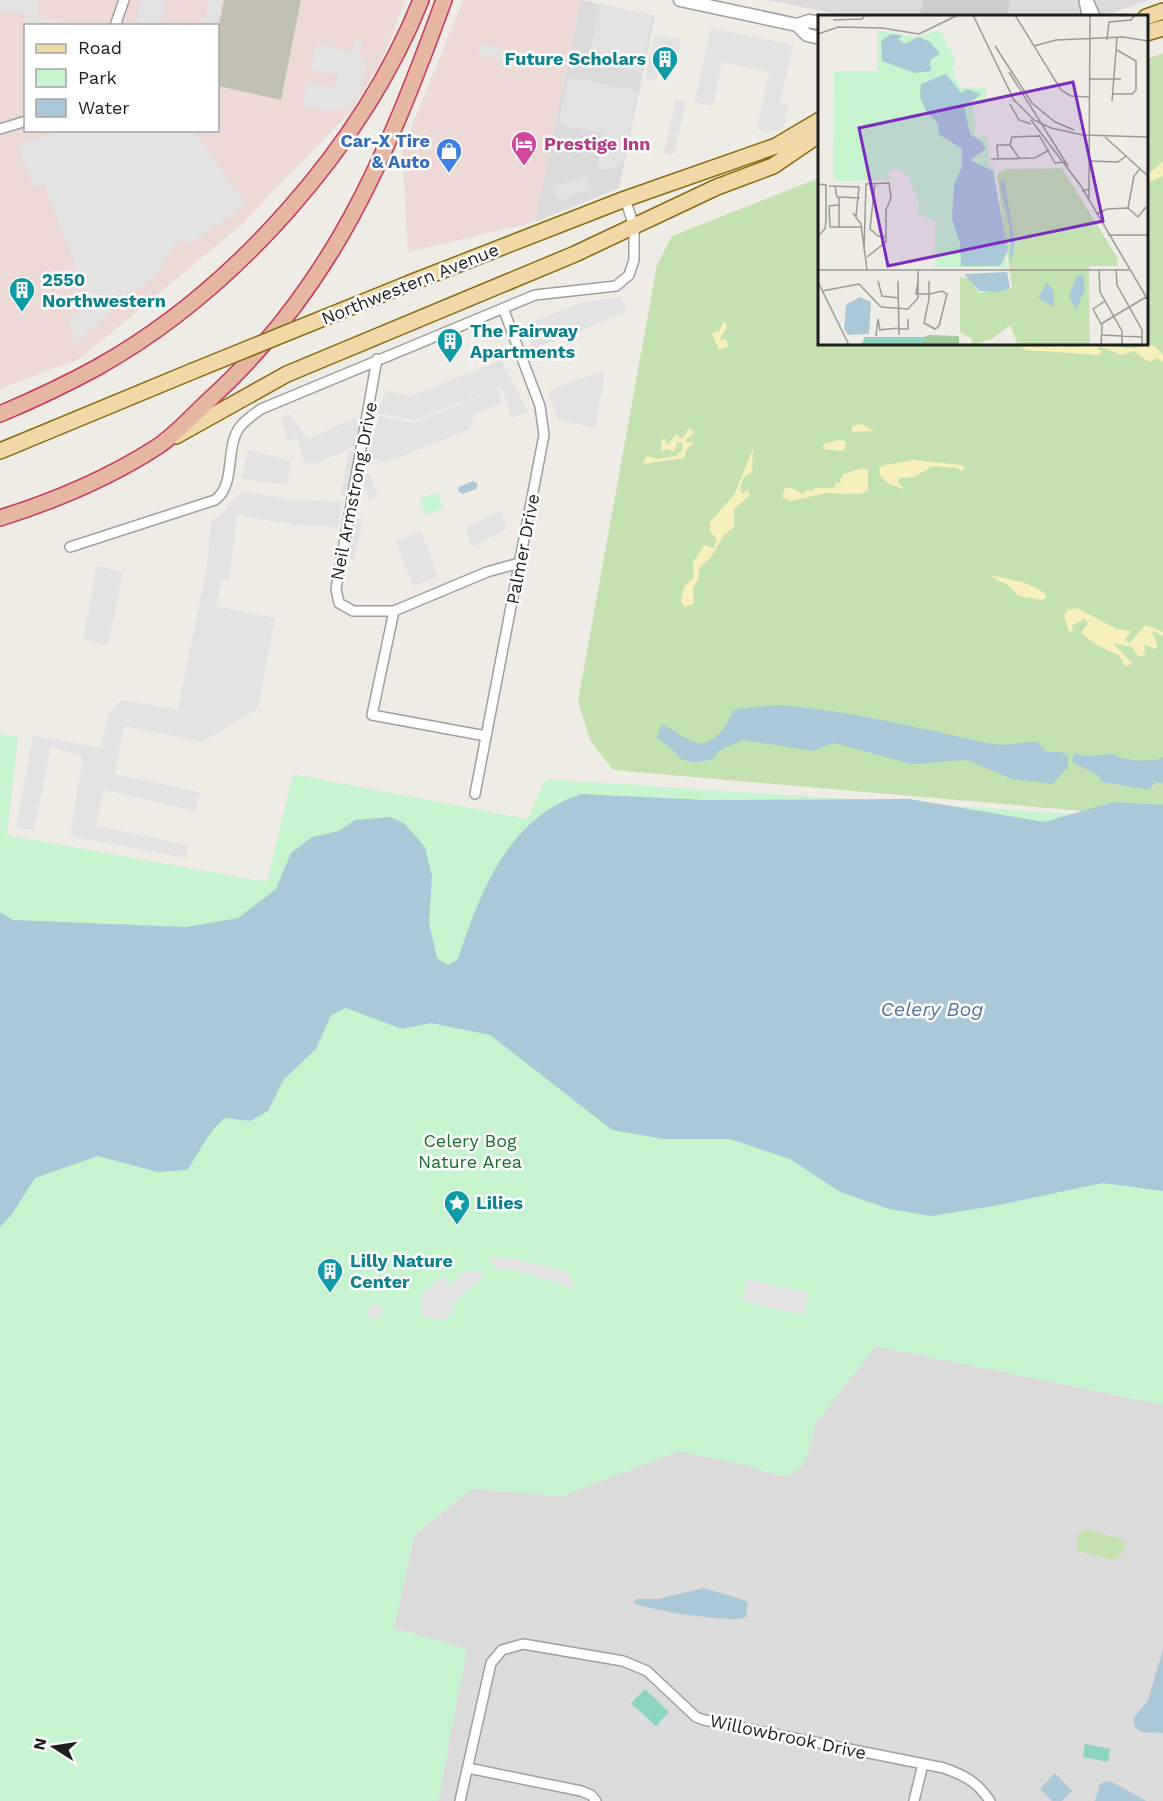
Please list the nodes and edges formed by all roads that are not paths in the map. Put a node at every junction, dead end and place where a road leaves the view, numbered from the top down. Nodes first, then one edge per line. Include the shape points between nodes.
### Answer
1 (124, 0) edge
2 (421, 0) edge
3 (444, 0) edge
4 (680, 0) edge
5 (1083, 0) edge
6 (1088, 0) edge
7 (1163, 11) edge
8 (1087, 15) edge
9 (1095, 15) edge
10 (1148, 15) edge
11 (818, 23) edge
12 (116, 24) edge
13 (798, 25) junction
14 (1163, 28) edge
15 (1148, 32) edge
16 (818, 38) edge
17 (818, 121) edge
18 (24, 122) edge
19 (0, 129) edge
20 (818, 135) edge
21 (626, 199) junction
22 (634, 226) junction
23 (503, 308) junction
24 (377, 359) junction
25 (0, 414) edge
26 (158, 447) junction
27 (0, 451) edge
28 (0, 518) edge
29 (70, 547) dead end
30 (519, 563) junction
31 (394, 611) junction
32 (486, 736) junction
33 (475, 794) dead end
34 (923, 1764) junction
35 (468, 1768) junction
36 (460, 1801) edge
37 (596, 1801) edge
38 (914, 1801) edge
39 (990, 1801) edge

1 - 12 street
2 - 25 highway via 384,79 318,177 286,213 209,288 147,335 99,366
3 - 26 highway via 369,186 331,256 291,314 255,356
4 - 13 street
5 - 8 street
6 - 9 street
7 - 10 main road
11 - 13 street
13 - 16 street via 807,35
14 - 15 main road
17 - 21 main road, Northwestern Avenue via 776,146
18 - 19 street
20 - 22 main road, Northwestern Avenue via 773,166
21 - 22 street
21 - 27 main road, Northwestern Avenue, bridge
22 - 23 street via 632,269 616,286 543,293
22 - 26 main road, Northwestern Avenue via 287,374
23 - 24 street
23 - 30 street, Palmer Drive via 540,406 544,435
24 - 29 street via 249,417 233,440 226,484 215,500
24 - 31 street, Neil Armstrong Drive via 336,589 339,603 353,611
26 - 28 highway via 49,502
30 - 31 street via 487,572
30 - 32 street, Palmer Drive
31 - 32 street via 372,715
32 - 33 street, Palmer Drive
34 - 35 street, Willowbrook Drive via 704,1720 637,1666 523,1644 502,1650 491,1663
34 - 38 street
34 - 39 street, Willowbrook Drive via 968,1776 980,1785
35 - 36 street, Willowbrook Drive
35 - 37 street via 581,1791

